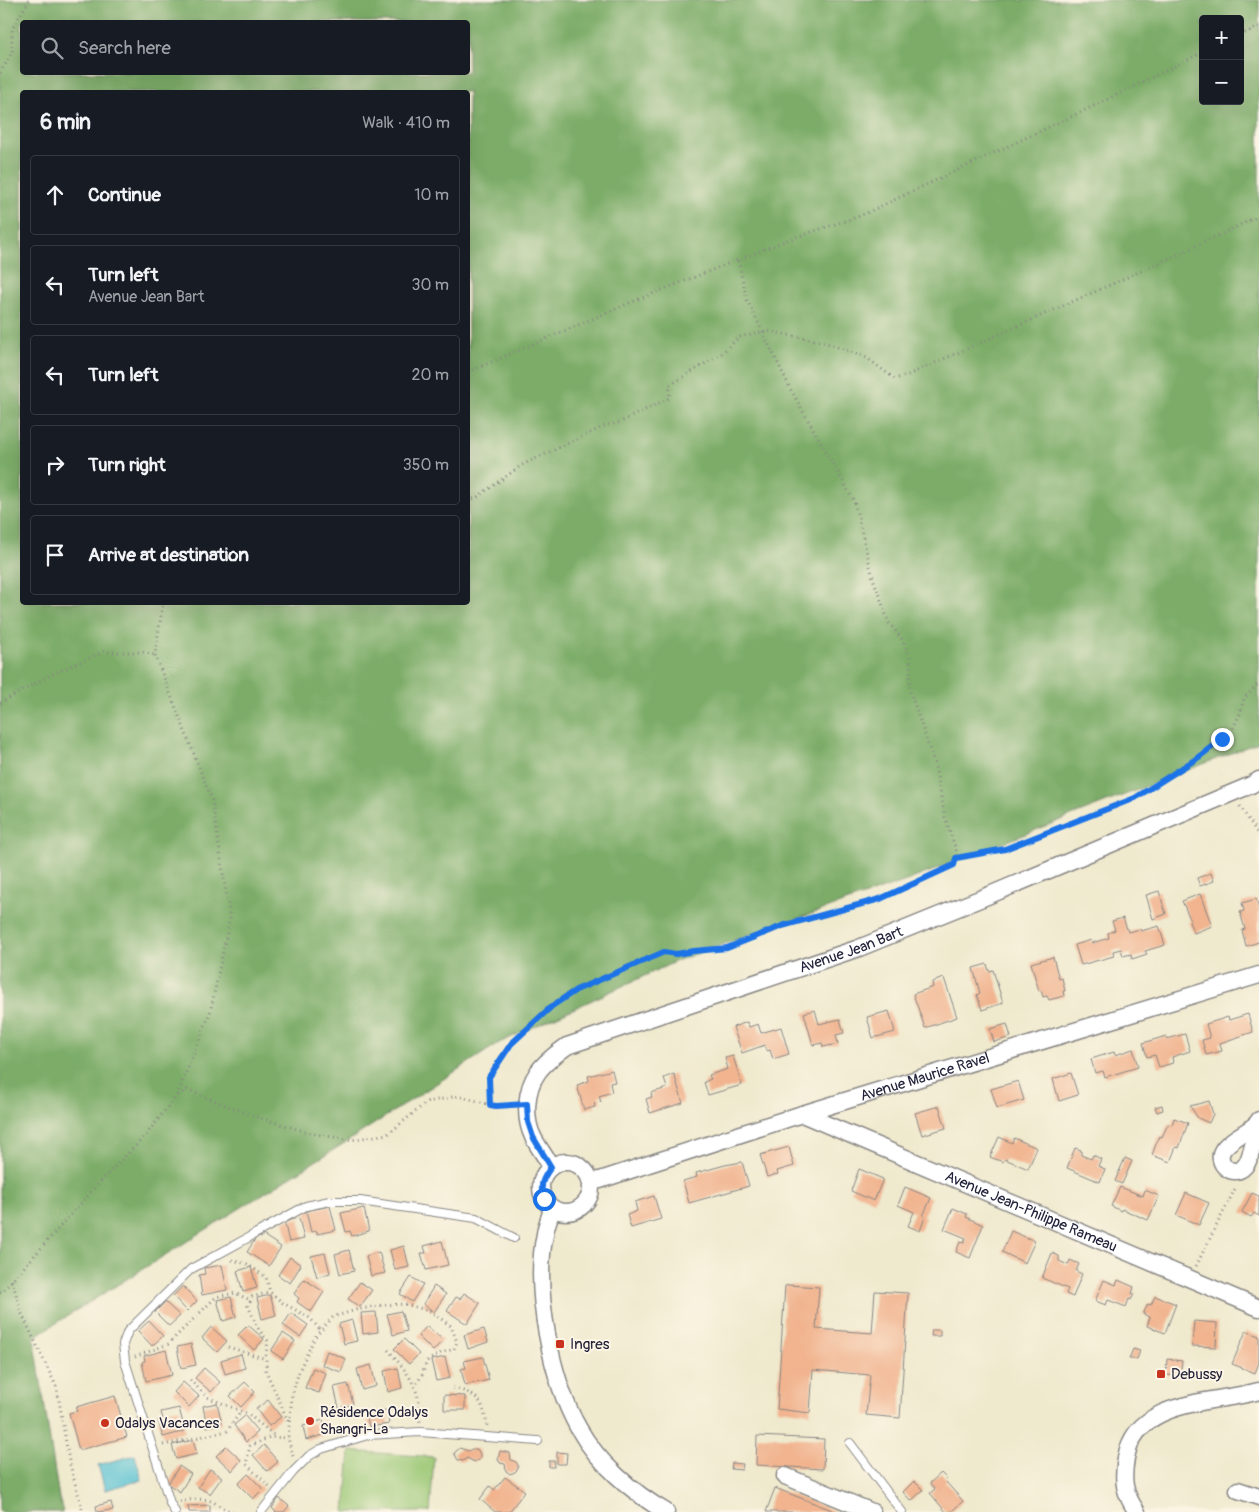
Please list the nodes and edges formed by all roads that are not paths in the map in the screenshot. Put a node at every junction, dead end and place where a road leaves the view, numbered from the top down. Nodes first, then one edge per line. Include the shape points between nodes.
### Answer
1 (1259, 780) edge
2 (1259, 975) edge
3 (802, 1114) junction
4 (1259, 1121) edge
5 (551, 1167) junction
6 (591, 1181) junction
7 (552, 1209) junction
8 (514, 1238) dead end
9 (1259, 1308) edge
10 (1259, 1391) edge
11 (538, 1441) dead end
12 (850, 1443) dead end
13 (785, 1476) dead end
14 (1238, 1490) dead end
15 (1259, 1497) edge
16 (175, 1512) edge
17 (261, 1512) edge
18 (666, 1512) edge
19 (872, 1512) edge
20 (902, 1512) edge
21 (1137, 1512) edge

1 - 5 street, Avenue Jean Bart via 859,948 567,1046 537,1074 527,1104 533,1137
2 - 3 street, Avenue Maurice Ravel
3 - 6 street, Avenue Maurice Ravel
3 - 9 street, Avenue Jean-Philippe Rameau
4 - 4 street via 1248,1161 1242,1170 1234,1172 1227,1169 1221,1157 1223,1149
5 - 6 street via 574,1164 582,1167
5 - 7 street via 541,1186 544,1199
6 - 7 street via 589,1198 578,1210 560,1212
7 - 18 street via 545,1233 541,1287 551,1353 568,1408 579,1430 604,1461 632,1489
8 - 16 lane via 476,1218 360,1201 330,1201 306,1206 191,1269 128,1331 123,1344 152,1447
10 - 21 street via 1166,1411 1147,1421 1134,1436 1123,1472 1128,1499
11 - 17 lane via 420,1432 368,1435 308,1456
12 - 20 lane
13 - 19 street
14 - 15 street

